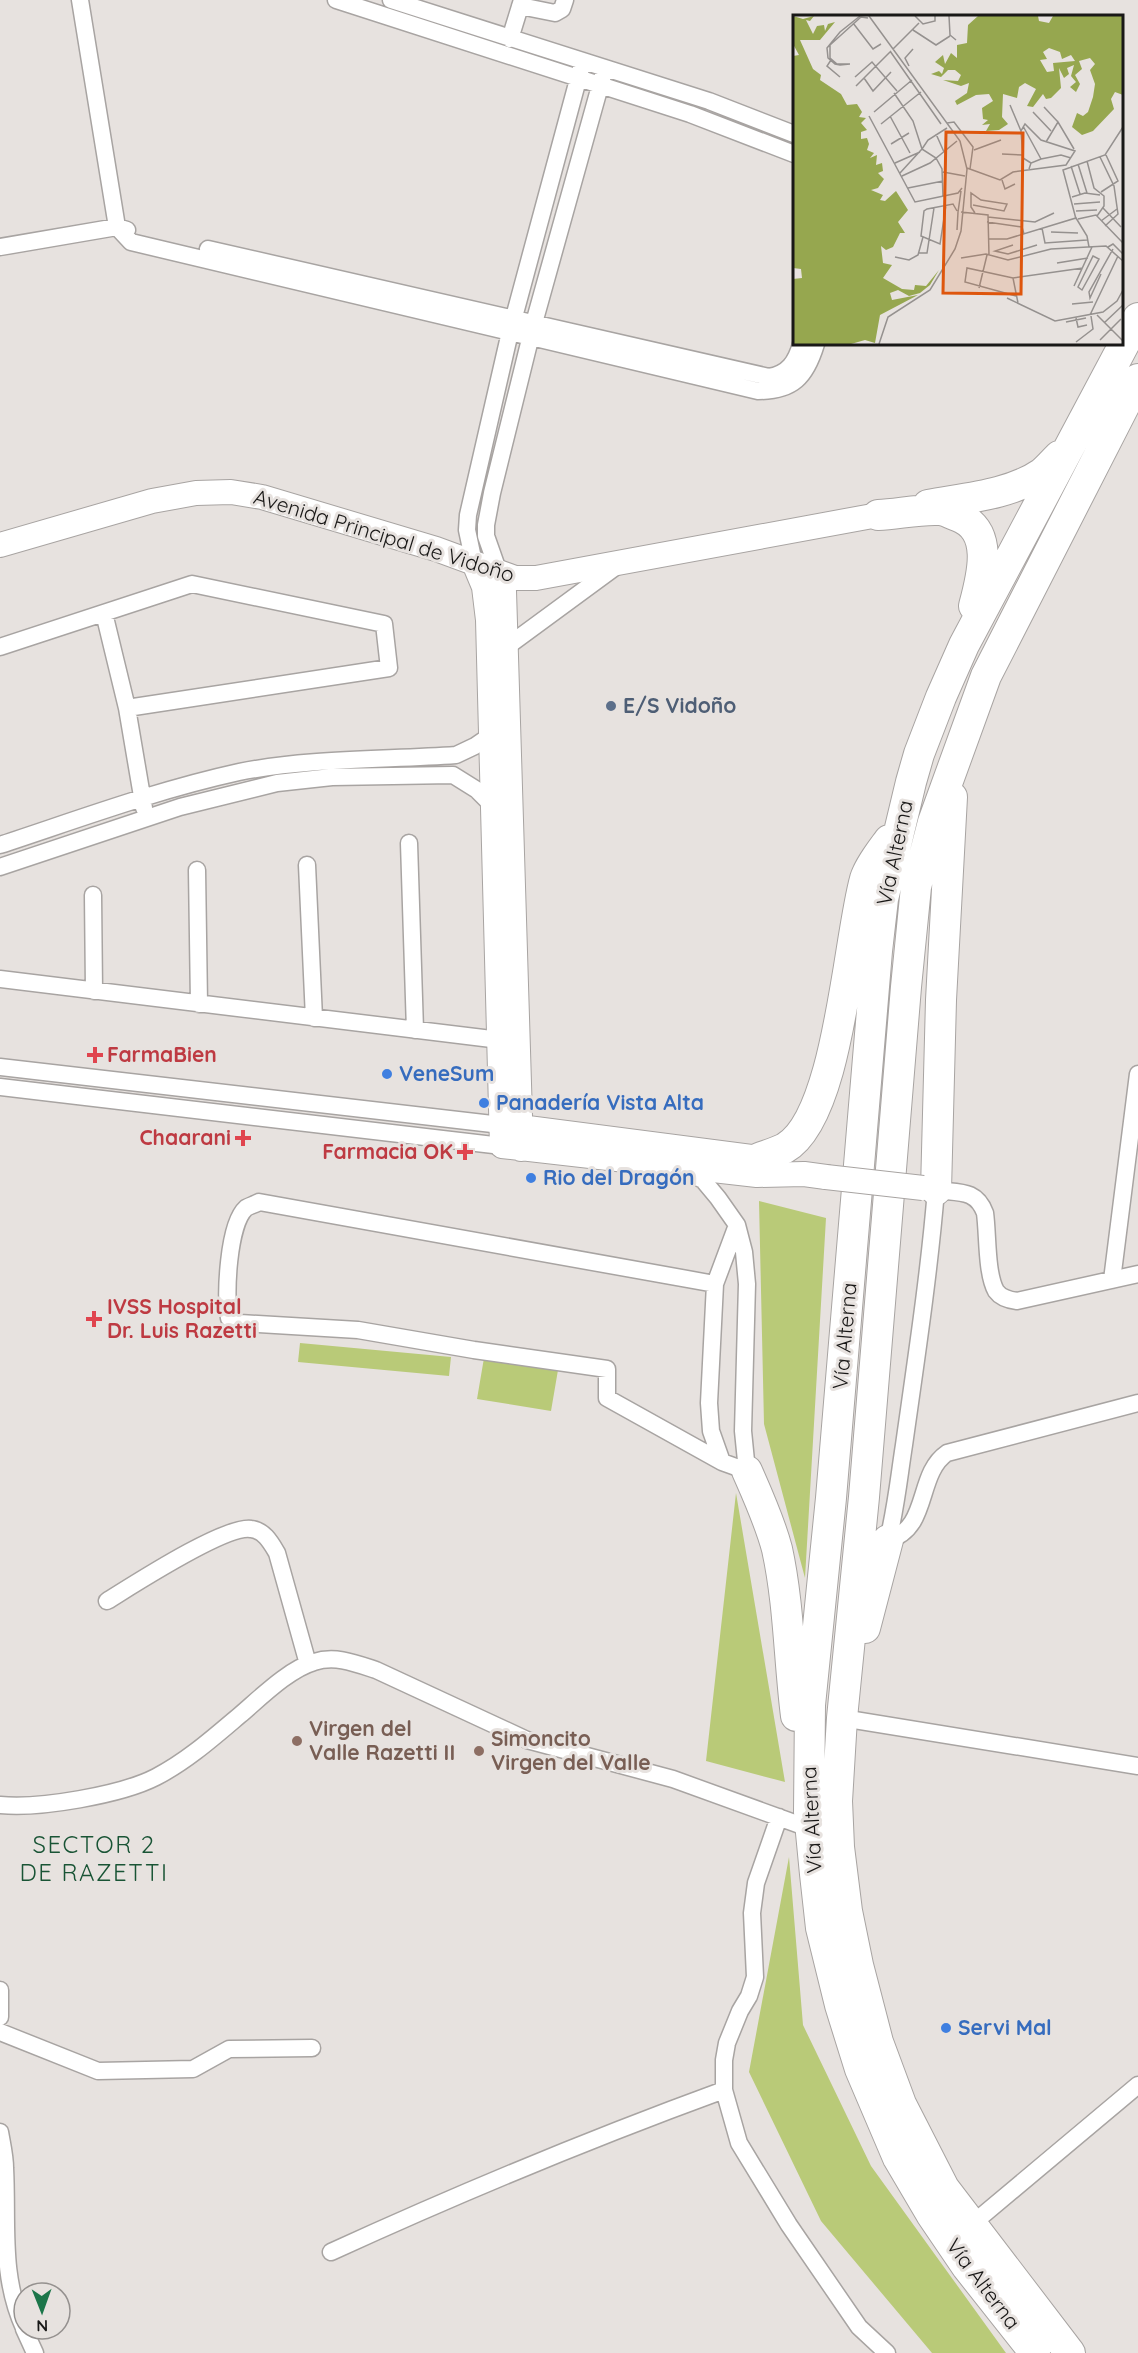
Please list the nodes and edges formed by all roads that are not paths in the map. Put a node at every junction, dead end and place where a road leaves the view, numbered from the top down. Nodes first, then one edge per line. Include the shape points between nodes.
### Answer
1 (80, 0) edge
2 (336, 0) edge
3 (391, 0) edge
4 (566, 0) edge
5 (521, 3) edge
6 (421, 5) edge
7 (510, 39) junction
8 (583, 61) junction
9 (605, 68) junction
10 (577, 79) junction
11 (599, 86) junction
12 (793, 133) edge
13 (793, 153) edge
14 (117, 227) junction
15 (0, 247) edge
16 (1138, 318) edge
17 (511, 325) junction
18 (532, 330) junction
19 (801, 345) edge
20 (816, 345) edge
21 (1138, 379) edge
22 (1073, 440) junction
23 (878, 515) junction
24 (0, 545) edge
25 (474, 563) junction
26 (620, 564) junction
27 (499, 573) junction
28 (104, 613) junction
29 (964, 645) junction
30 (0, 647) edge
31 (505, 648) junction
32 (127, 708) junction
33 (499, 757) junction
34 (957, 757) junction
35 (453, 775) junction
36 (142, 799) junction
37 (494, 807) junction
38 (145, 818) junction
39 (902, 819) junction
40 (409, 843) dead end
41 (0, 845) edge
42 (307, 865) dead end
43 (0, 866) edge
44 (197, 870) dead end
45 (93, 895) dead end
46 (0, 979) edge
47 (94, 991) junction
48 (199, 1004) junction
49 (314, 1018) junction
50 (415, 1030) junction
51 (509, 1041) junction
52 (0, 1067) edge
53 (1138, 1074) edge
54 (0, 1087) edge
55 (511, 1137) junction
56 (759, 1158) junction
57 (674, 1166) junction
58 (815, 1176) junction
59 (930, 1189) junction
60 (737, 1225) junction
61 (1138, 1274) edge
62 (1112, 1280) junction
63 (715, 1284) junction
64 (1138, 1403) edge
65 (734, 1466) junction
66 (888, 1540) junction
67 (107, 1601) dead end
68 (308, 1664) junction
69 (842, 1718) junction
70 (1138, 1766) edge
71 (0, 1805) edge
72 (778, 1817) junction
73 (810, 1821) junction
74 (0, 1990) edge
75 (0, 2017) edge
76 (0, 2032) edge
77 (312, 2048) dead end
78 (1138, 2085) edge
79 (724, 2090) junction
80 (0, 2132) edge
81 (971, 2225) junction
82 (331, 2252) dead end
83 (12, 2292) edge
84 (886, 2353) edge
85 (1035, 2353) edge
86 (1070, 2353) edge

1 - 14 street
2 - 10 street
3 - 6 street
4 - 5 street via 555,13
5 - 7 street
6 - 7 street
7 - 8 street
8 - 9 street
8 - 10 street
9 - 11 street
9 - 12 street via 710,101
10 - 11 street
10 - 17 street
11 - 13 street via 690,114
11 - 18 street
14 - 15 street
14 - 17 street
16 - 22 highway, Vía Alterna
17 - 18 street
17 - 25 street via 468,515
18 - 19 street via 769,377 788,370
18 - 20 street via 758,391 775,391 799,378 807,370
18 - 27 street via 486,525
21 - 34 highway, Vía Alterna via 986,676
22 - 23 highway via 1044,472 1023,483
22 - 29 highway, Vía Alterna
23 - 26 main road, Avenida Principal de Vidoño
23 - 29 highway via 941,510 976,528 983,550 982,578
24 - 25 main road, Avenida Principal de Vidoño via 152,501 231,492 262,497
25 - 27 main road, Avenida Principal de Vidoño
25 - 33 main road via 484,587 487,609
26 - 27 main road, Avenida Principal de Vidoño via 536,578
26 - 31 street
27 - 31 main road via 504,591
28 - 30 street
28 - 32 street
28 - 32 street via 192,584 384,624 389,668
29 - 39 highway, Vía Alterna via 919,754
31 - 33 main road
32 - 36 street
33 - 35 street
33 - 36 street via 475,746 456,755 297,764 241,772
33 - 37 main road
33 - 51 main road
34 - 59 highway
34 - 69 highway, Vía Alterna via 933,822 915,897
35 - 37 street
35 - 38 street via 332,777 277,783
36 - 38 street
36 - 41 street
37 - 51 main road
38 - 43 street
39 - 56 highway via 866,877 825,1083 806,1126 786,1148
39 - 73 highway, Vía Alterna via 883,899 877,951 810,1705
40 - 50 street
42 - 49 street
44 - 48 street
45 - 47 street
46 - 47 street
47 - 48 street
48 - 49 street
49 - 50 street
50 - 51 street
51 - 55 main road
52 - 55 street
53 - 62 street
54 - 55 street
55 - 56 main road
55 - 57 main road
56 - 58 main road
57 - 58 main road via 757,1175
57 - 60 street via 703,1180
58 - 59 main road, bridge
59 - 62 street via 965,1193 979,1200 986,1214 992,1280 1001,1296 1017,1301
59 - 66 street via 930,1265
60 - 63 street
60 - 65 street via 747,1284 743,1431
61 - 62 street
63 - 65 street via 711,1431
63 - 65 street via 259,1202 246,1208 240,1220 229,1257 226,1302 229,1318 240,1323 358,1330 607,1369 607,1398
64 - 66 street via 947,1453 934,1466 913,1521 903,1533
65 - 73 highway via 767,1518 777,1548
66 - 69 highway
67 - 68 street via 203,1545 241,1529 255,1530 268,1539 277,1553
68 - 71 street via 210,1741 154,1778 78,1799 26,1807
68 - 72 street via 332,1659 356,1663 527,1740 673,1779
69 - 70 street
69 - 81 highway, Vía Alterna via 837,1801 839,1847 847,1911 868,2005 901,2104 944,2188
72 - 73 street
72 - 79 street via 756,1883 752,1913 755,1977 727,2043
73 - 85 highway, Vía Alterna via 823,1938 875,2108 898,2158 931,2214
74 - 75 street
76 - 77 street via 98,2071 193,2069 229,2049
78 - 81 street
79 - 82 street via 548,2157
79 - 84 street via 739,2143 789,2225 859,2326
80 - 83 street via 5,2166 5,2247
81 - 86 highway, Vía Alterna

